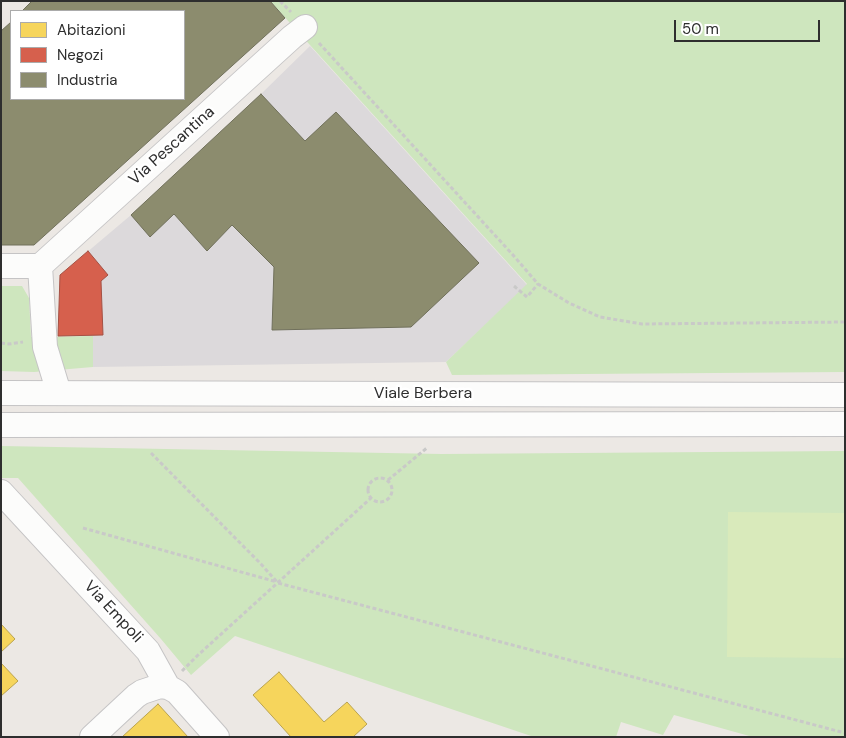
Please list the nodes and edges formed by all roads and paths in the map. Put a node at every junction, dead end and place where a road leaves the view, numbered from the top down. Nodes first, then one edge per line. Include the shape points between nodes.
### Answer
1 (304, 27) joint
2 (1, 266) edge
3 (40, 266) junction
4 (538, 284) junction
5 (514, 286) dead end
6 (845, 322) edge
7 (1, 393) edge
8 (59, 393) junction
9 (845, 395) edge
10 (845, 424) edge
11 (1, 425) edge
12 (428, 446) dead end
13 (151, 453) dead end
14 (388, 480) junction
15 (1, 492) edge
16 (371, 498) junction
17 (83, 528) dead end
18 (278, 583) junction
19 (175, 679) junction
20 (845, 734) edge
21 (92, 737) edge
22 (217, 737) edge

1 - 3 street, Via Pescantina
1 - 4 path
2 - 3 street
3 - 8 street via 45,347
4 - 5 path via 526,297
4 - 6 path via 600,317 642,324
7 - 8 street, Viale Berbera
8 - 9 street, Viale Berbera
10 - 11 street, Viale Berbera
12 - 14 path
13 - 18 path
14 - 16 path via 381,477 370,482
14 - 16 path via 391,495 382,502
15 - 19 street, Via Empoli
16 - 18 path
17 - 18 path
18 - 19 path
18 - 20 path
19 - 21 street via 136,696
19 - 22 street, Via Empoli via 177,692

